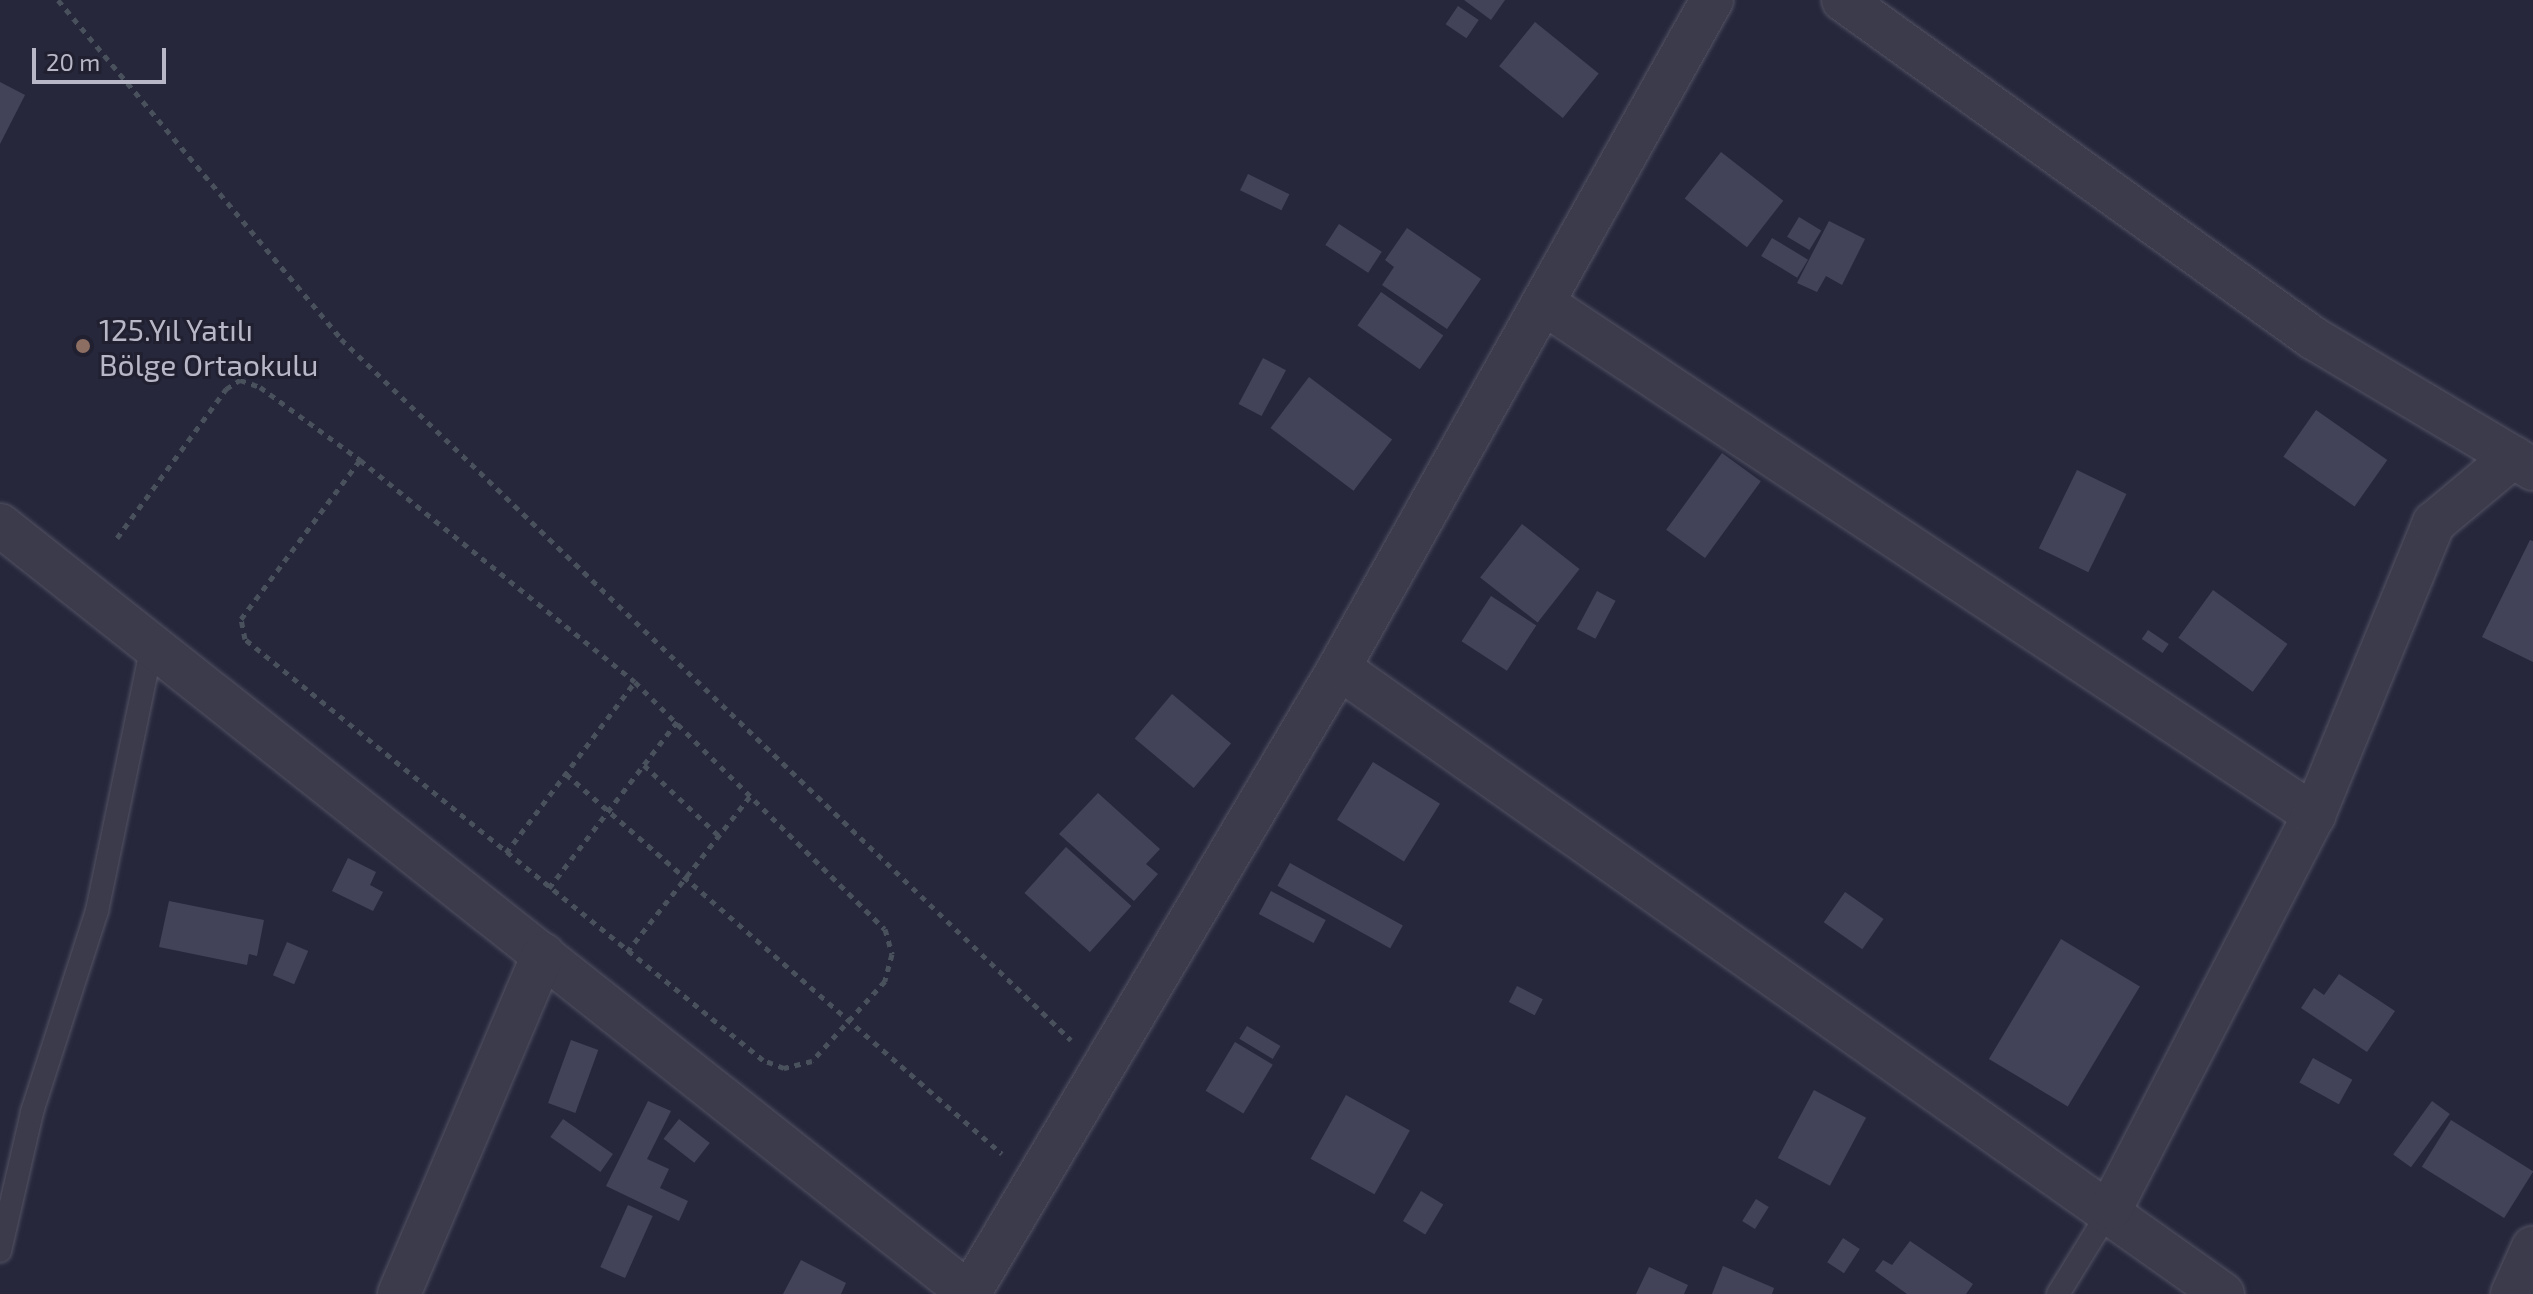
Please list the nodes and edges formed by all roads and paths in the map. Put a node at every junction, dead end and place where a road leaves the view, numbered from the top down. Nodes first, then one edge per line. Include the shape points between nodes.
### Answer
1 (58, 0) edge
2 (1712, 0) edge
3 (1843, 0) edge
4 (1543, 303) junction
5 (360, 460) junction
6 (2523, 463) edge
7 (0, 525) edge
8 (117, 538) dead end
9 (152, 645) junction
10 (1339, 668) junction
11 (635, 682) junction
12 (677, 722) junction
13 (644, 765) junction
14 (566, 774) junction
15 (752, 794) junction
16 (609, 811) junction
17 (2314, 815) junction
18 (719, 836) junction
19 (506, 853) junction
20 (686, 878) junction
21 (549, 888) junction
22 (627, 952) junction
23 (543, 954) junction
24 (851, 1022) junction
25 (1100, 1069) junction
26 (1033, 1181) junction
27 (2111, 1208) junction
28 (2533, 1247) edge
29 (0, 1251) edge
30 (399, 1294) edge
31 (970, 1294) edge
32 (2058, 1294) edge
33 (2223, 1294) edge
34 (2512, 1294) edge

1 - 25 path via 341,339
2 - 4 street
3 - 6 street via 2313,338
4 - 10 street
4 - 17 street
5 - 8 path via 260,387 240,380 226,389
5 - 11 path
5 - 19 path via 241,619 241,633
6 - 17 street via 2434,523
7 - 9 street
9 - 23 street
9 - 29 lane via 97,911 32,1112
10 - 25 street
10 - 27 street
11 - 12 path
11 - 14 path
12 - 13 path
12 - 15 path
13 - 16 path
13 - 18 path
14 - 16 path
14 - 19 path
15 - 18 path
15 - 24 path via 885,929 890,968
16 - 20 path
16 - 21 path
17 - 27 street
18 - 20 path
19 - 21 path
20 - 22 path
20 - 24 path
21 - 22 path
22 - 24 path via 773,1066 812,1061
23 - 30 street
23 - 31 street
24 - 26 path
25 - 26 street
26 - 31 street
27 - 32 lane
27 - 33 street
28 - 34 street

